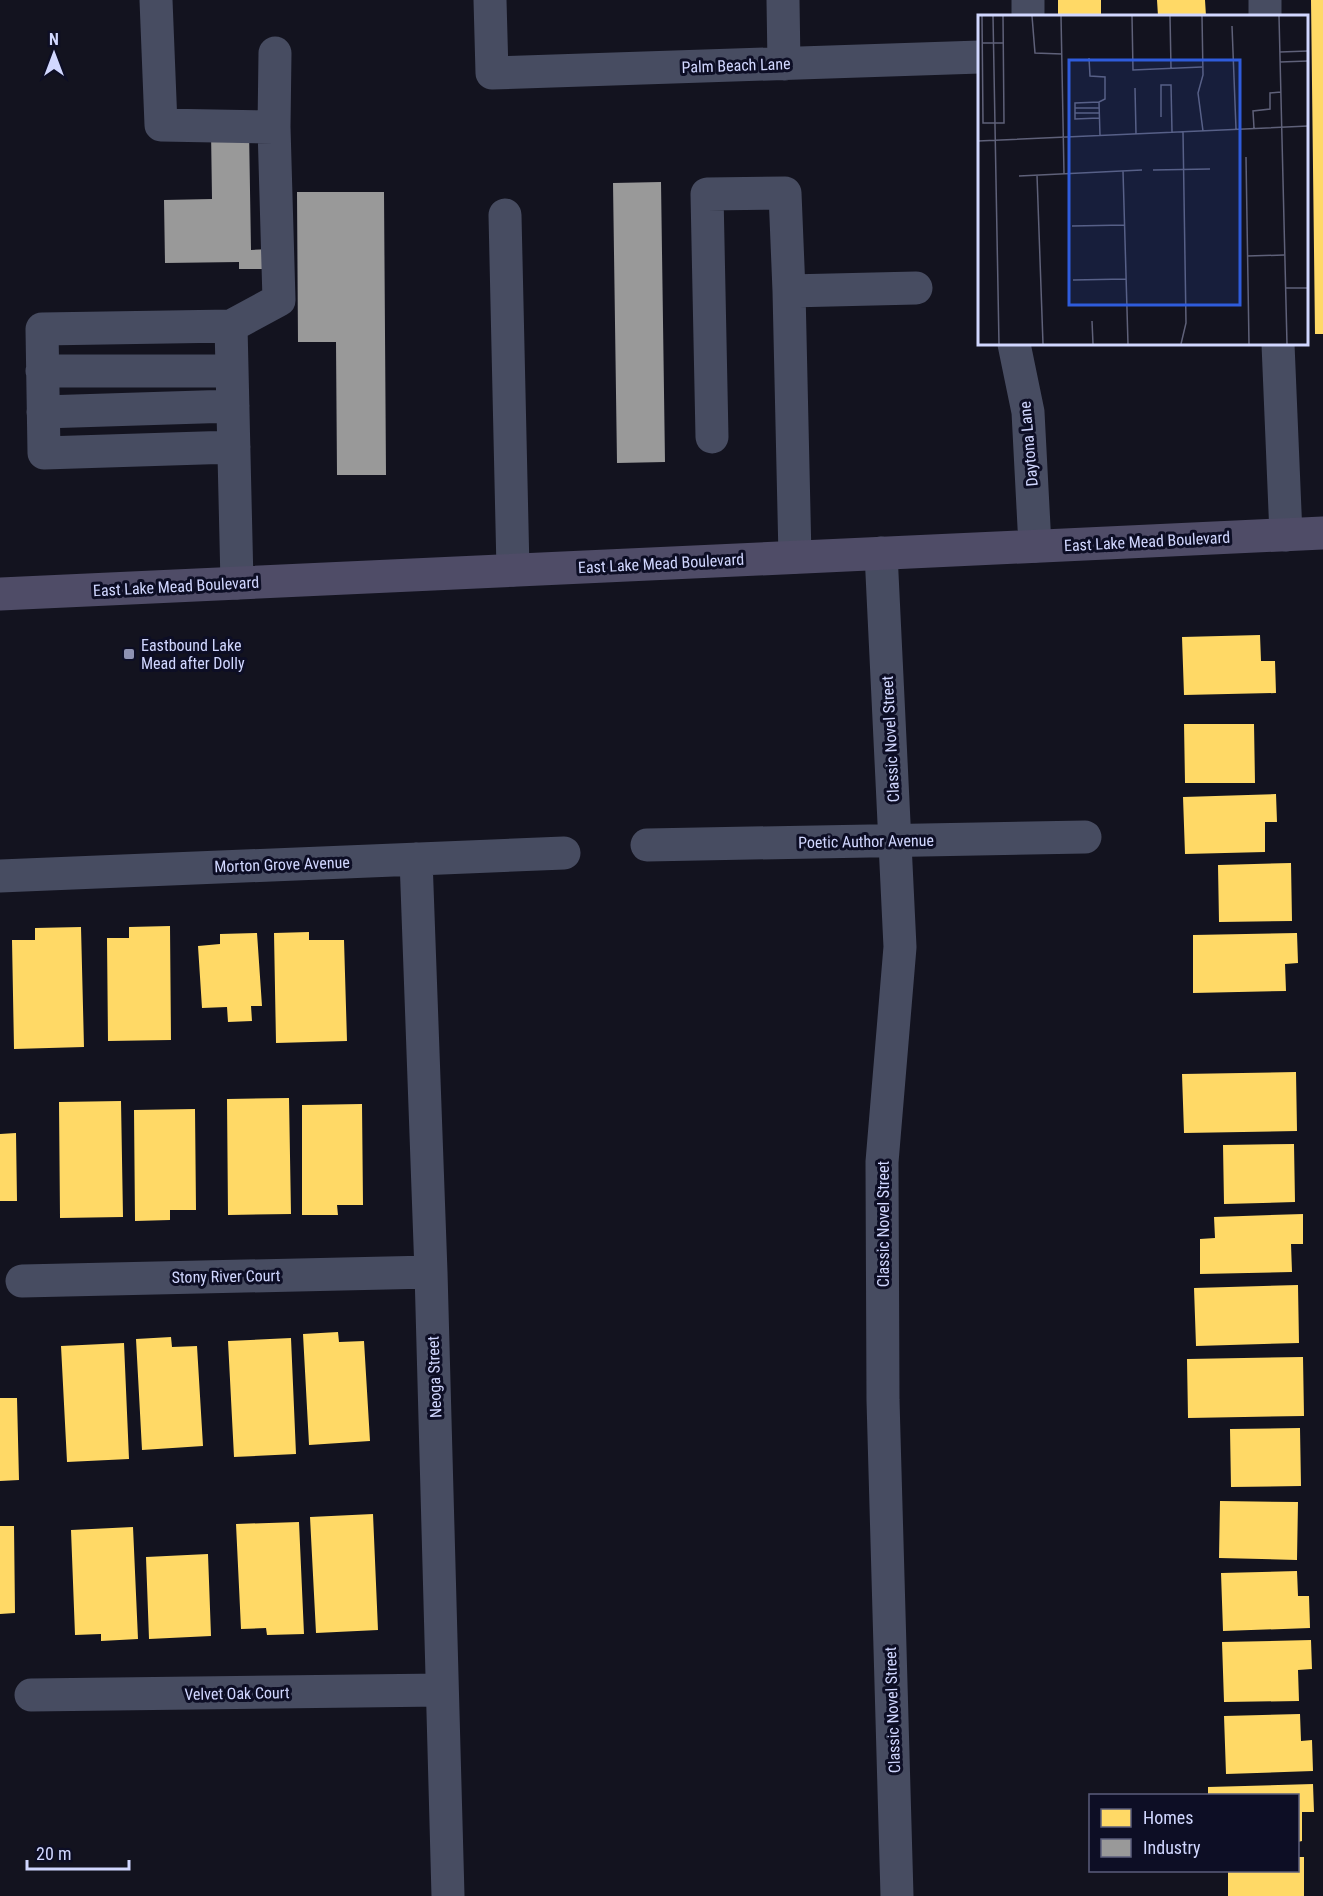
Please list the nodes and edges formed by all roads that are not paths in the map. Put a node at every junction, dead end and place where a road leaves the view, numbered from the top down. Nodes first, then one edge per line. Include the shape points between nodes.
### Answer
1 (156, 0) edge
2 (490, 0) edge
3 (783, 0) edge
4 (275, 53) dead end
5 (978, 57) edge
6 (784, 64) junction
7 (274, 127) junction
8 (505, 215) dead end
9 (916, 288) dead end
10 (789, 291) junction
11 (231, 326) junction
12 (1014, 345) edge
13 (1278, 345) edge
14 (42, 370) junction
15 (232, 370) junction
16 (233, 406) junction
17 (43, 412) junction
18 (712, 437) dead end
19 (234, 447) junction
20 (1323, 533) edge
21 (1286, 535) junction
22 (1035, 546) junction
23 (881, 553) junction
24 (795, 557) junction
25 (513, 570) junction
26 (237, 583) junction
27 (0, 594) edge
28 (1085, 837) dead end
29 (895, 841) junction
30 (647, 845) dead end
31 (564, 853) dead end
32 (416, 859) junction
33 (0, 876) edge
34 (430, 1272) junction
35 (22, 1281) dead end
36 (442, 1690) junction
37 (31, 1695) dead end
38 (448, 1896) edge
39 (897, 1896) edge

1 - 7 street via 161,125
2 - 6 street, Palm Beach Lane via 492,73
3 - 6 street
4 - 7 street
5 - 6 street, Palm Beach Lane
7 - 11 street via 279,300
8 - 25 street
9 - 10 street
10 - 18 street via 785,193 707,194
10 - 24 street
11 - 14 street via 42,329
11 - 15 street
12 - 22 street, Daytona Lane via 1028,412
13 - 21 street
14 - 15 street
14 - 17 street
15 - 16 street
16 - 17 street
16 - 19 street
17 - 19 street via 44,453
19 - 26 street
20 - 21 main road, East Lake Mead Boulevard
21 - 22 main road, East Lake Mead Boulevard
22 - 23 main road, East Lake Mead Boulevard
23 - 24 main road, East Lake Mead Boulevard
23 - 29 street, Classic Novel Street
24 - 25 main road, East Lake Mead Boulevard
25 - 26 main road, East Lake Mead Boulevard
26 - 27 main road, East Lake Mead Boulevard
28 - 29 street, Poetic Author Avenue
29 - 30 street, Poetic Author Avenue
29 - 39 street, Classic Novel Street via 900,947 882,1174 883,1400
31 - 32 street, Morton Grove Avenue
32 - 33 street, Morton Grove Avenue
32 - 34 street, Neoga Street
34 - 35 street, Stony River Court
34 - 36 street, Neoga Street
36 - 37 street, Velvet Oak Court
36 - 38 street, Neoga Street

